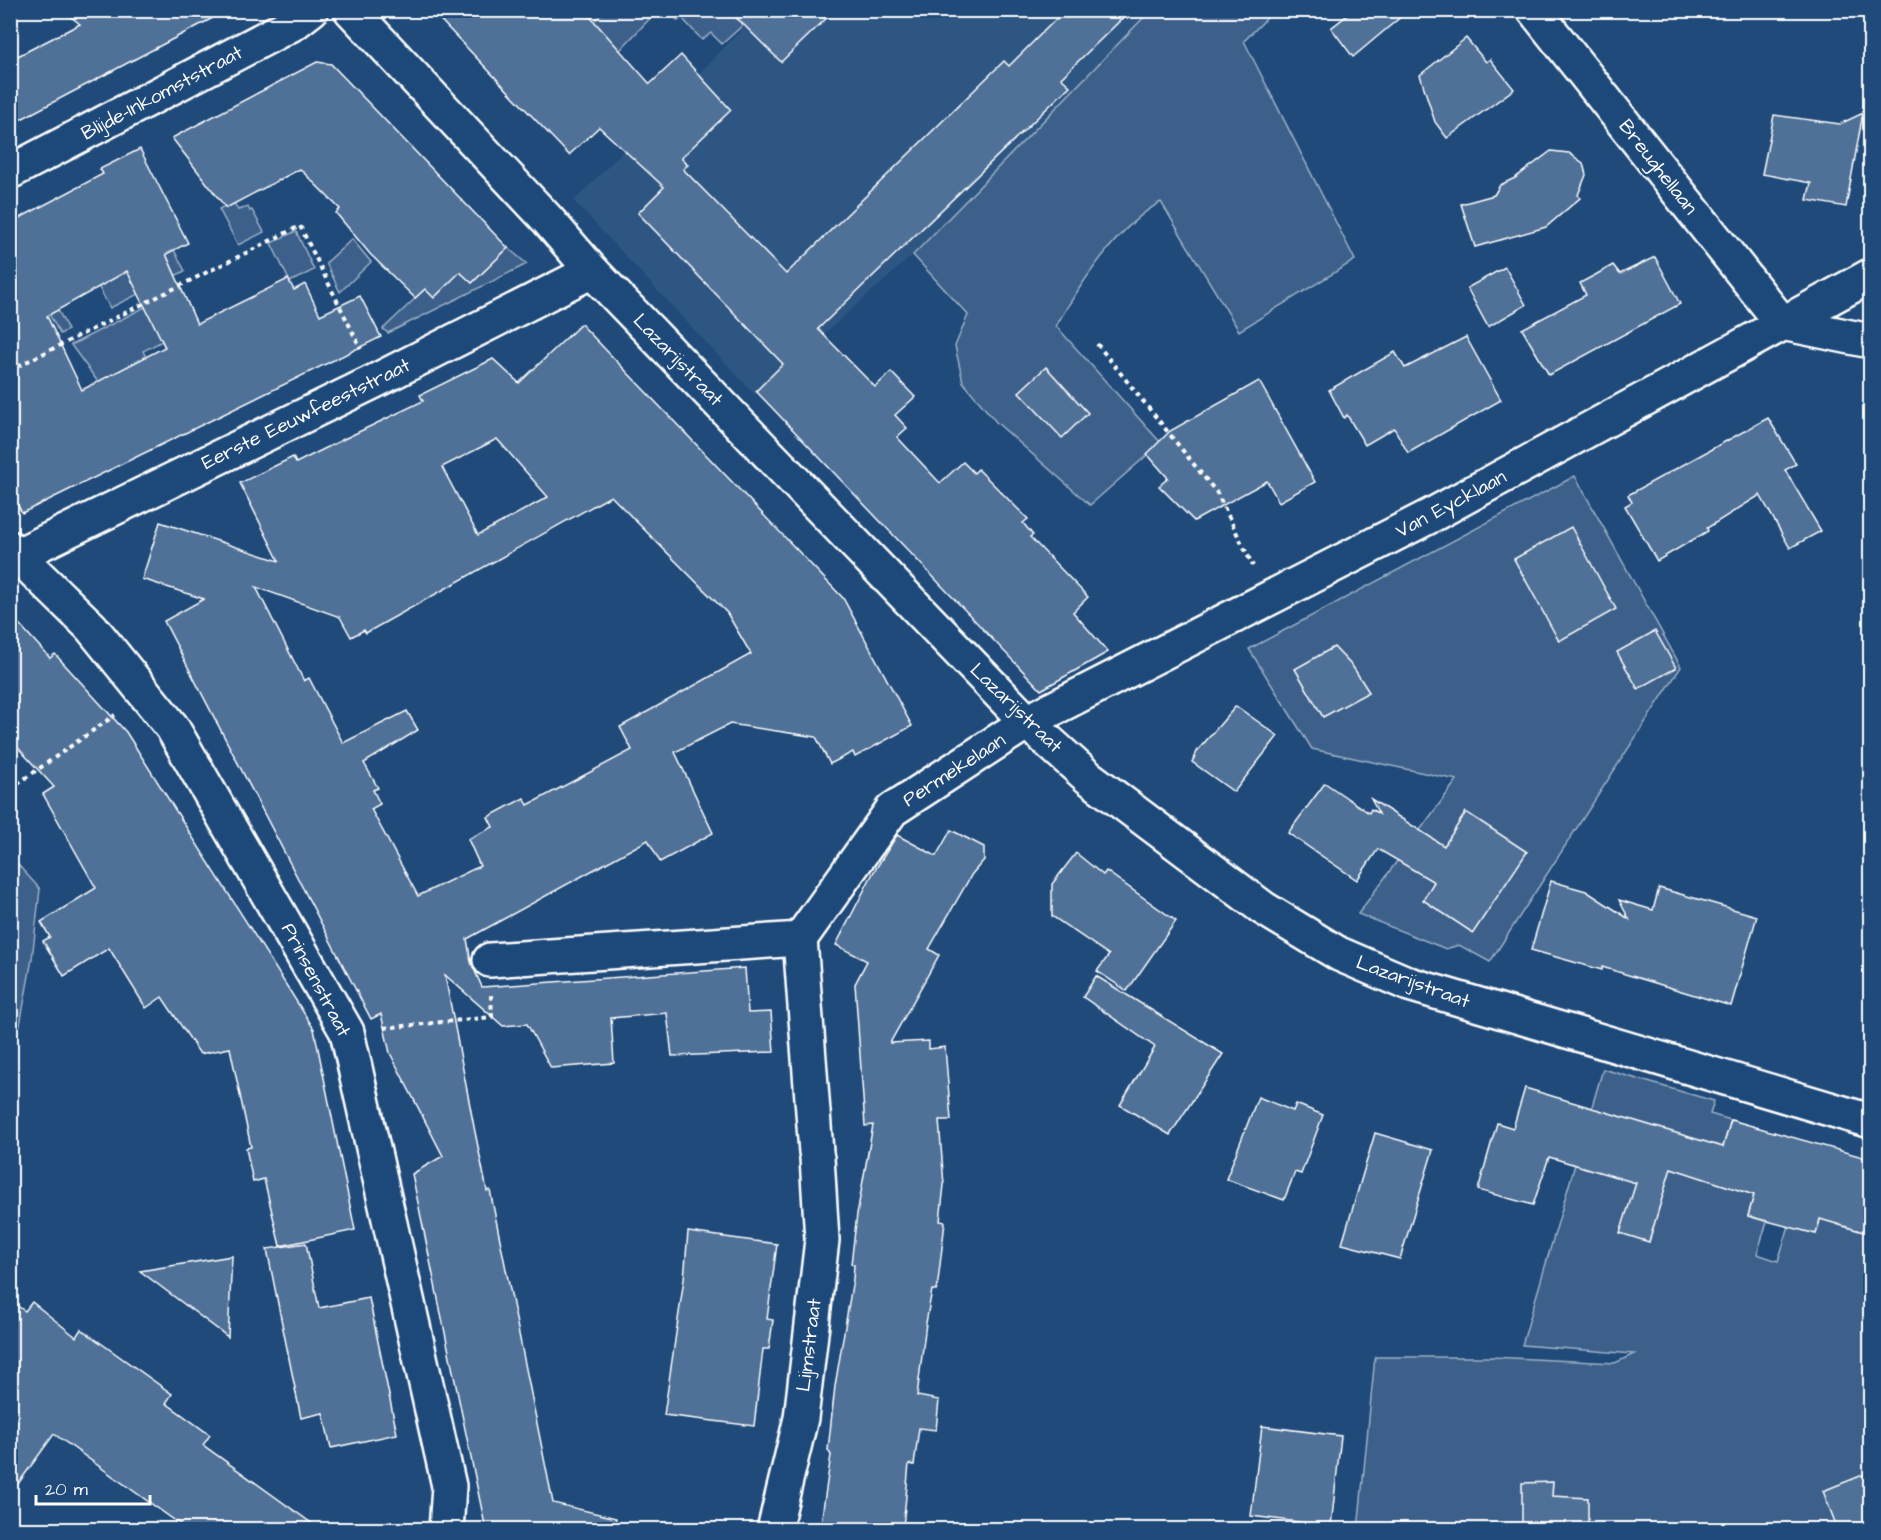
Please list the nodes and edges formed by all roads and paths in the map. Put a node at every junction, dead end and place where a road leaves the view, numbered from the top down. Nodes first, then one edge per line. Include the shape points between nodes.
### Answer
1 (311, 10) edge
2 (351, 10) edge
3 (1534, 10) edge
4 (10, 172) edge
5 (592, 271) junction
6 (1870, 276) edge
7 (1782, 323) junction
8 (1870, 341) edge
9 (1097, 344) dead end
10 (10, 370) edge
11 (377, 380) junction
12 (14, 552) edge
13 (1269, 598) junction
14 (146, 693) junction
15 (1027, 722) junction
16 (10, 789) edge
17 (800, 939) junction
18 (490, 960) dead end
19 (492, 1017) dead end
20 (348, 1032) junction
21 (1870, 1121) edge
22 (446, 1530) edge
23 (774, 1530) edge

1 - 4 street, Blijde-Inkomststraat via 294,23
2 - 5 street, Lazarijstraat
3 - 7 street, Breughellaan
5 - 11 street, Eerste Eeuwfeeststraat
5 - 15 street, Lazarijstraat
6 - 7 street, Van Eycklaan
7 - 8 street
7 - 13 street, Van Eycklaan via 1432,515
9 - 13 path via 1217,493
10 - 11 path via 300,226
11 - 12 street, Eerste Eeuwfeeststraat
12 - 14 street, Prinsenstraat via 91,627
13 - 15 street, Van Eycklaan
14 - 16 path
14 - 20 street, Prinsenstraat via 172,727
15 - 17 street, Permekelaan via 892,810
15 - 21 street, Lazarijstraat via 1088,777 1254,901 1339,954 1409,984
17 - 18 street
17 - 23 street, Lijmstraat via 821,1252 801,1418
19 - 20 path
20 - 22 street, Prinsenstraat via 449,1486

